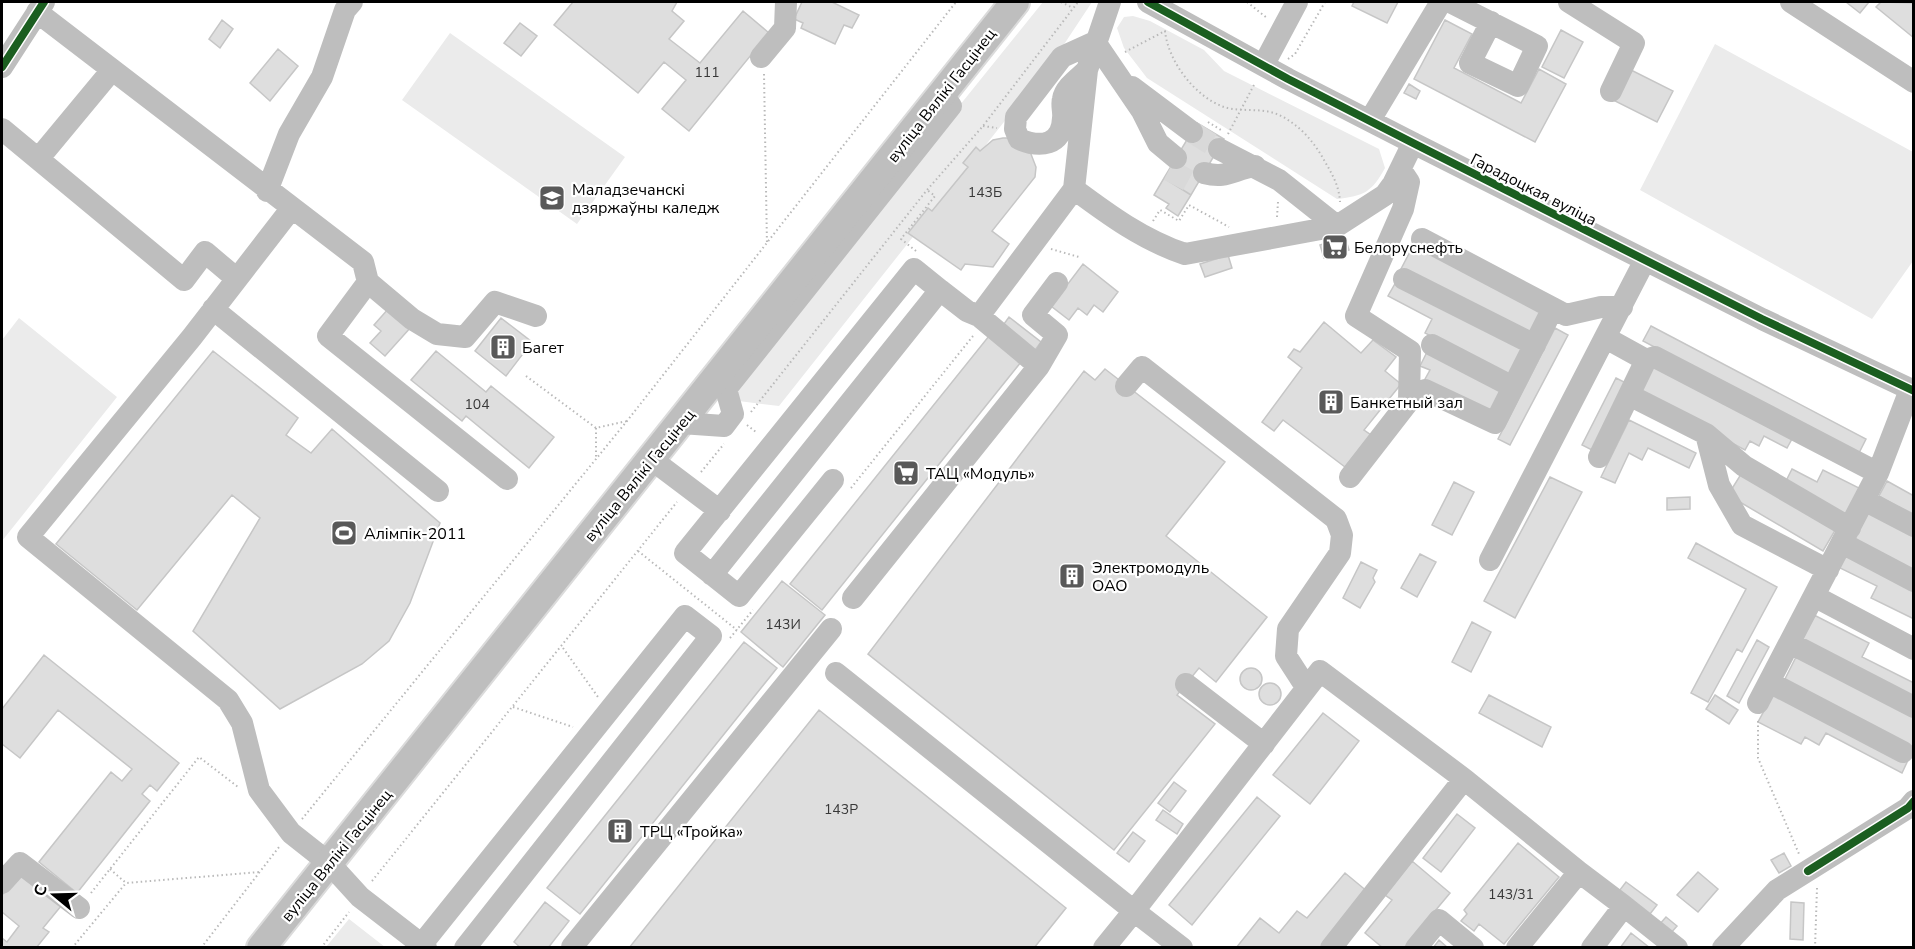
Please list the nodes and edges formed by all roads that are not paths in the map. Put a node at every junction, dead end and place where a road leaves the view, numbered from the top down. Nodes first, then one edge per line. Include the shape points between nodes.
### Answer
1 (352, 2) edge
2 (786, 2) edge
3 (1015, 2) edge
4 (1110, 2) edge
5 (1148, 2) edge
6 (1441, 2) edge
7 (1450, 2) edge
8 (1569, 2) edge
9 (1791, 2) edge
10 (1291, 4) edge
11 (41, 7) edge
12 (1174, 21) edge
13 (1491, 22) dead end
14 (1095, 42) junction
15 (761, 57) road end
16 (2, 67) edge
17 (1124, 68) junction
18 (112, 70) junction
19 (1087, 70) junction
20 (1264, 72) junction
21 (1914, 82) edge
22 (1611, 91) dead end
23 (1142, 111) junction
24 (1370, 120) junction
25 (2, 129) edge
26 (1413, 143) junction
27 (1186, 145) junction
28 (39, 158) junction
29 (1221, 163) tunnel mouth
30 (1401, 170) junction
31 (1074, 189) junction
32 (267, 191) junction
33 (291, 209) junction
34 (1337, 226) junction
35 (1422, 239) dead end
36 (1645, 260) junction
37 (237, 279) junction
38 (1404, 279) dead end
39 (368, 282) junction
40 (1057, 283) dead end
41 (940, 290) junction
42 (1622, 307) junction
43 (1553, 308) junction
44 (213, 309) junction
45 (536, 316) dead end
46 (983, 318) junction
47 (1606, 338) junction
48 (1432, 345) dead end
49 (1535, 345) junction
50 (1646, 360) junction
51 (1039, 366) junction
52 (1126, 386) dead end
53 (1513, 387) junction
54 (1425, 390) dead end
55 (1912, 390) edge
56 (1629, 394) junction
57 (1706, 434) junction
58 (1599, 457) dead end
59 (651, 459) junction
60 (1878, 473) junction
61 (1350, 477) dead end
62 (507, 479) dead end
63 (841, 485) road end
64 (438, 491) dead end
65 (1864, 500) junction
66 (720, 511) junction
67 (1914, 526) edge
68 (1846, 535) junction
69 (1490, 560) dead end
70 (1828, 570) junction
71 (712, 575) junction
72 (1914, 581) edge
73 (1814, 597) junction
74 (853, 598) dead end
75 (831, 629) dead end
76 (1790, 643) junction
77 (1914, 649) edge
78 (836, 673) dead end
79 (1769, 682) junction
80 (1186, 684) dead end
81 (1306, 687) junction
82 (1758, 703) road end
83 (1914, 707) edge
84 (1264, 744) junction
85 (1903, 752) dead end
86 (1464, 779) junction
87 (1914, 801) edge
88 (329, 863) junction
89 (1579, 872) junction
90 (2, 883) edge
91 (1624, 906) junction
92 (1134, 911) junction
93 (87, 914) road end
94 (424, 946) edge
95 (261, 948) edge
96 (465, 948) edge
97 (572, 948) edge
98 (1104, 948) edge
99 (1182, 948) edge
100 (1330, 948) edge
101 (1416, 948) edge
102 (1473, 948) edge
103 (1517, 948) edge
104 (1592, 948) edge
105 (1677, 948) edge
106 (1723, 948) edge

1 - 32 street via 345,10 322,77 289,134
2 - 15 street via 785,28
3 - 59 main road, вуліца Вялікі Гасцінец
4 - 14 street
5 - 12 street, Гарадоцкая вуліца
6 - 24 street
7 - 13 street
8 - 22 street via 1634,43
9 - 21 street
10 - 20 street
11 - 16 street
11 - 18 street
12 - 20 street, Гарадоцкая вуліца
14 - 17 street
14 - 19 street
14 - 19 street via 1062,57 1016,117 1019,139 1035,146 1050,143 1064,120 1063,98
17 - 23 street
17 - 27 street
18 - 28 street
18 - 32 street
19 - 31 street
20 - 24 street, Гарадоцкая вуліца
23 - 27 street
23 - 27 street via 1158,143
24 - 26 street, Гарадоцкая вуліца
25 - 28 street
26 - 30 street
26 - 36 street, Гарадоцкая вуліца
28 - 37 street via 184,280 205,252
29 - 34 street via 1280,180
30 - 34 street via 1385,195
30 - 61 street via 1409,182 1403,209 1356,316 1410,351 1409,400
31 - 34 street via 1144,236 1185,254
31 - 46 street
32 - 33 street
33 - 37 street
33 - 39 street via 363,262
35 - 43 street
36 - 42 street
36 - 55 street, Гарадоцкая вуліца
37 - 44 street
38 - 49 street
39 - 45 street via 437,334 465,337 495,302
39 - 62 street via 328,336
40 - 51 street via 1033,315 1057,335
41 - 46 street
41 - 66 street via 914,269
41 - 71 street
42 - 43 street via 1566,315
42 - 47 street
43 - 49 street
44 - 64 street
44 - 88 street via 28,537 228,700 242,723 260,790 291,833
46 - 51 street
47 - 50 street
47 - 69 street
48 - 53 street
49 - 53 street
50 - 56 street
50 - 60 street via 1655,357
51 - 74 street
52 - 81 street via 1142,367 1336,519 1342,535 1340,553 1288,629 1286,656
53 - 54 street via 1495,423
55 - 60 street
56 - 57 street
56 - 58 street
57 - 68 street via 1744,466
57 - 70 street via 1719,485 1742,525
59 - 66 street
59 - 88 main road, вуліца Вялікі Гасцінец
60 - 65 street
63 - 71 street via 739,596
65 - 67 street
65 - 68 street
66 - 71 street via 685,553
68 - 70 street
68 - 72 street
70 - 73 street
73 - 76 street
73 - 77 street
75 - 97 street
76 - 79 street
76 - 83 street
78 - 92 street
79 - 82 street
79 - 85 street
80 - 84 street
81 - 84 street
81 - 86 street via 1320,671
84 - 92 street
86 - 89 street
86 - 100 street
87 - 106 street via 1777,890
88 - 94 street via 360,897
88 - 95 main road, вуліца Вялікі Гасцінец
89 - 91 street
89 - 103 street
90 - 93 street via 20,862
91 - 104 street
91 - 105 street
92 - 98 street
92 - 99 street
94 - 96 street via 684,616 711,636
101 - 102 street via 1439,920

